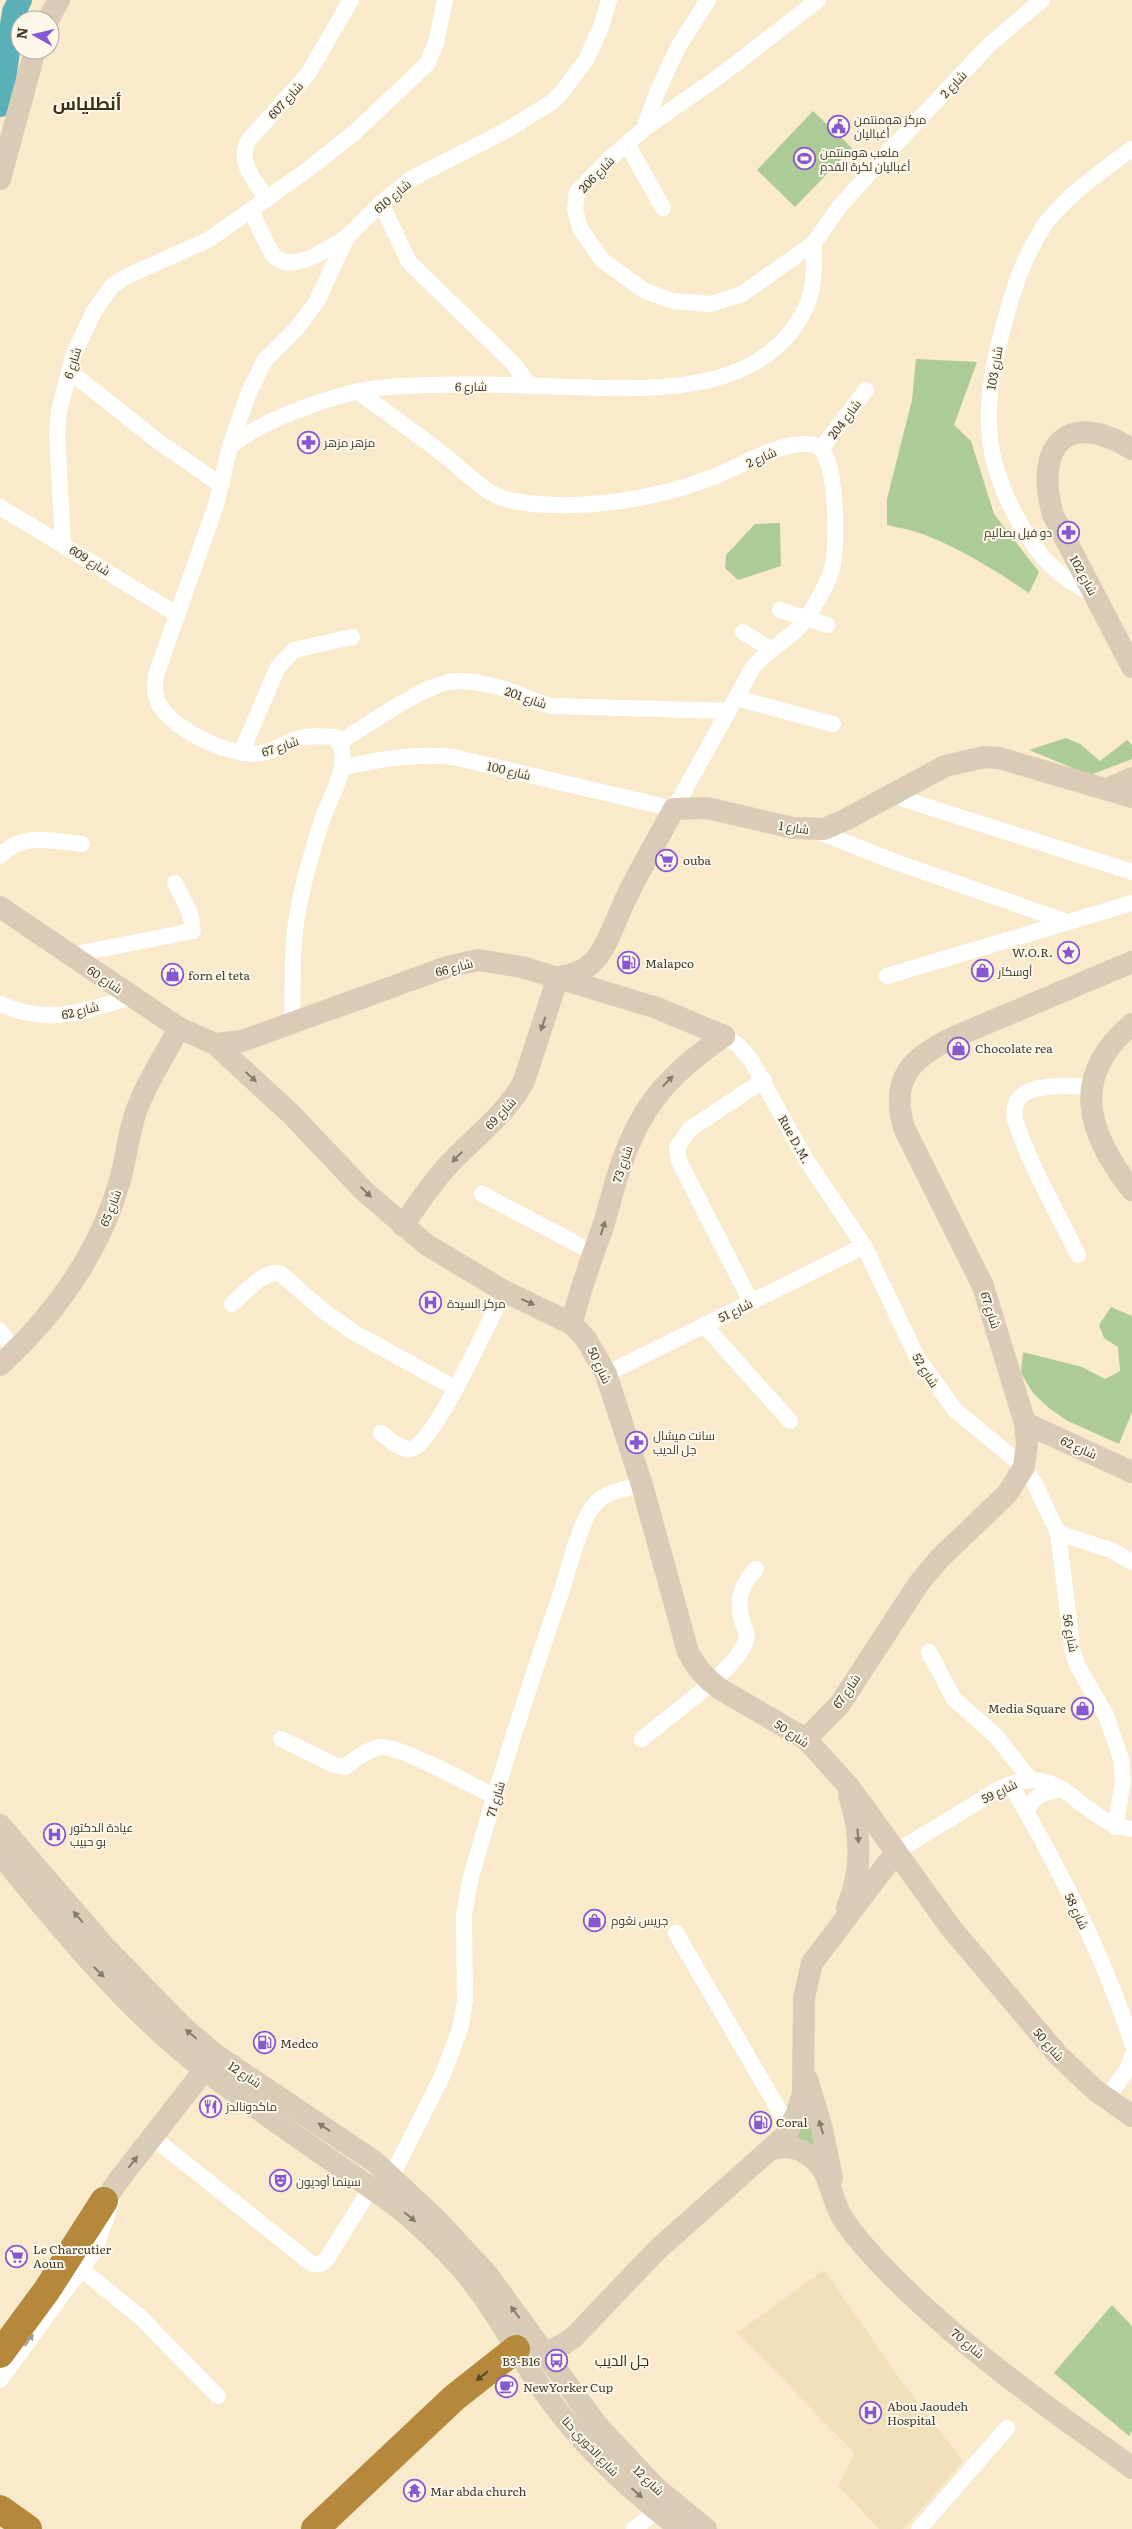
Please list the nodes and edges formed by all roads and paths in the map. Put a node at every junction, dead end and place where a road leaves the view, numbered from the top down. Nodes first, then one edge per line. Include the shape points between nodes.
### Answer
1 (351, 0) edge
2 (445, 0) edge
3 (608, 0) edge
4 (708, 0) edge
5 (818, 0) edge
6 (1042, 0) edge
7 (32, 60) edge
8 (644, 129) junction
9 (627, 144) junction
10 (1132, 149) edge
11 (0, 179) edge
12 (267, 199) junction
13 (381, 203) junction
14 (663, 208) dead end
15 (251, 211) junction
16 (347, 237) junction
17 (814, 244) junction
18 (69, 371) junction
19 (529, 385) junction
20 (866, 390) dead end
21 (357, 391) junction
22 (230, 446) junction
23 (1132, 448) edge
24 (821, 449) junction
25 (222, 485) junction
26 (0, 507) edge
27 (63, 543) junction
28 (1096, 596) junction
29 (780, 610) dead end
30 (178, 615) junction
31 (806, 619) junction
32 (827, 626) dead end
33 (743, 632) dead end
34 (352, 637) dead end
35 (772, 650) junction
36 (1132, 667) edge
37 (732, 704) junction
38 (833, 724) dead end
39 (340, 742) junction
40 (241, 753) junction
41 (342, 768) junction
42 (1132, 778) edge
43 (1107, 789) junction
44 (891, 795) junction
45 (1132, 798) edge
46 (674, 809) junction
47 (814, 830) junction
48 (82, 844) dead end
49 (0, 856) edge
50 (1132, 872) edge
51 (175, 884) dead end
52 (1132, 903) edge
53 (0, 907) edge
54 (1067, 922) junction
55 (70, 955) junction
56 (1132, 962) edge
57 (887, 976) dead end
58 (558, 977) junction
59 (132, 997) junction
60 (0, 1004) edge
61 (292, 1023) junction
62 (1132, 1024) edge
63 (178, 1028) junction
64 (724, 1036) junction
65 (215, 1044) junction
66 (764, 1080) junction
67 (1093, 1087) junction
68 (1132, 1190) edge
69 (482, 1194) dead end
70 (403, 1226) junction
71 (864, 1246) junction
72 (594, 1253) junction
73 (1078, 1255) dead end
74 (504, 1291) junction
75 (578, 1292) junction
76 (751, 1302) junction
77 (232, 1304) dead end
78 (550, 1312) junction
79 (572, 1324) junction
80 (704, 1325) junction
81 (0, 1331) edge
82 (8, 1358) edge
83 (606, 1374) junction
84 (455, 1388) junction
85 (790, 1421) dead end
86 (1025, 1423) junction
87 (381, 1433) dead end
88 (1024, 1467) junction
89 (1132, 1472) edge
90 (642, 1485) junction
91 (1058, 1533) junction
92 (1132, 1562) edge
93 (756, 1569) dead end
94 (929, 1652) dead end
95 (711, 1683) junction
96 (281, 1739) dead end
97 (642, 1739) dead end
98 (806, 1739) junction
99 (838, 1774) junction
100 (1030, 1779) junction
101 (1010, 1784) junction
102 (1064, 1790) junction
103 (496, 1797) junction
104 (1026, 1811) junction
105 (0, 1825) edge
106 (1115, 1827) junction
107 (1132, 1829) edge
108 (896, 1852) junction
109 (0, 1854) edge
110 (676, 1933) dead end
111 (831, 1935) junction
112 (1132, 2043) edge
113 (1132, 2056) edge
114 (211, 2063) junction
115 (805, 2070) junction
116 (1107, 2098) junction
117 (1132, 2116) edge
118 (790, 2129) junction
119 (152, 2137) junction
120 (303, 2140) junction
121 (405, 2147) junction
122 (771, 2150) junction
123 (375, 2162) junction
124 (392, 2177) junction
125 (371, 2188) junction
126 (111, 2192) junction
127 (833, 2192) junction
128 (81, 2269) junction
129 (0, 2338) edge
130 (524, 2343) junction
131 (0, 2354) edge
132 (0, 2380) edge
133 (218, 2396) dead end
134 (451, 2400) junction
135 (1007, 2428) dead end
136 (1131, 2465) edge
137 (0, 2509) edge
138 (658, 2512) junction
139 (28, 2529) edge
140 (296, 2529) edge
141 (315, 2529) edge
142 (634, 2529) edge
143 (681, 2529) edge
144 (706, 2529) edge
145 (919, 2529) edge

1 - 12 street, شارع 607 via 308,74 244,150 244,164
2 - 12 street, شارع 6 via 436,43 427,64 355,132
3 - 13 street, شارع 610 via 601,27 586,60 552,102 507,130 411,179
4 - 8 street via 678,47
5 - 8 street, شارع 206 via 720,76
6 - 17 street, شارع 2 via 989,45 894,146 840,206
7 - 11 street
8 - 9 street, شارع 206
9 - 14 street
9 - 17 street, شارع 206 via 576,192 575,209 584,235 602,260 645,291 673,301 710,304 742,294
10 - 28 street, شارع 103 via 1078,190 1043,228 1020,270 995,354 989,389 992,459 1001,490 1029,540 1053,569 1069,582
12 - 15 street, شارع 6
13 - 16 street, شارع 610
13 - 19 street via 409,262 513,363
15 - 16 street via 273,254 282,262 298,263
15 - 18 street, شارع 6 via 208,240 112,286 86,325
16 - 22 street, شارع 610 via 317,301 297,328 264,361
17 - 19 street, شارع 6 via 812,292 805,312 785,339 765,357 746,368 699,382 661,387
18 - 25 street via 159,442
18 - 27 street, شارع 6 via 57,433
19 - 21 street, شارع 6 via 388,387
20 - 24 street, شارع 204
21 - 22 street, شارع 6 via 307,406 243,436
21 - 24 street, شارع 2 via 488,491 511,501 552,507 601,503 685,487 776,449 798,444 813,444
22 - 25 street
23 - 28 street, شارع 102 via 1100,433 1077,433 1066,438 1048,461 1047,492 1054,515
24 - 31 street via 830,468 833,485 836,546 824,589
25 - 30 street
26 - 27 street, شارع 609
27 - 30 street, شارع 609
28 - 36 street, شارع 102
29 - 31 street
30 - 40 street, شارع 67 via 156,675 158,703 178,726
31 - 32 street
31 - 35 street via 786,641
33 - 35 street
34 - 40 street via 294,650 278,667
35 - 37 street via 758,660
37 - 38 street, شارع 201
37 - 39 street, شارع 201 via 552,706 497,687 466,681 448,682
37 - 46 street
39 - 40 street, شارع 67 via 335,737 321,736 296,739 263,753
39 - 41 street
41 - 46 street, شارع 100 via 402,757 452,757
41 - 61 street via 303,882 294,938
42 - 43 street
43 - 44 street, شارع 1 via 999,758 984,757 945,766
43 - 45 street, شارع 1
44 - 47 street, شارع 1 via 845,820
44 - 50 street
46 - 47 street, شارع 1 via 707,808
46 - 58 street via 629,891 601,951 583,970
47 - 54 street
48 - 49 street via 31,838 6,848
51 - 55 street via 190,913 193,931
52 - 54 street
53 - 55 street, شارع 60
54 - 57 street
55 - 59 street, شارع 60
56 - 86 street, شارع 67 via 928,1050 908,1069 899,1096 904,1128 983,1286
58 - 61 street, شارع 66 via 503,963 469,961 447,966
58 - 64 street, شارع 66 via 657,1008
58 -> 70 street, شارع 69 via 519,1091 505,1110 432,1183
59 - 60 street, شارع 62 via 54,1017
59 - 63 street, شارع 60
61 - 65 street, شارع 66 via 242,1041
62 - 67 street via 1108,1049 1097,1070
63 - 65 street, شارع 60
63 - 82 street, شارع 65 via 138,1107 130,1130 121,1179 100,1233 76,1278 52,1312
64 - 66 street, Rue D.M. via 739,1046
72 -> 64 street, شارع 73 via 634,1131 657,1093 688,1061
65 -> 70 street via 291,1114 364,1191
66 - 71 street, Rue D.M. via 805,1158
66 - 76 street via 690,1129 677,1147 679,1160
67 - 68 street via 1092,1108 1100,1144
67 - 73 street via 1033,1090 1022,1095 1014,1108 1015,1118 1035,1165
69 - 72 street
70 - 74 street via 427,1245
71 - 76 street, شارع 51
71 - 88 street, شارع 52 via 918,1359 945,1399
72 - 75 street, شارع 73
74 -> 78 street
74 - 84 street
75 - 78 street
75 - 79 street, شارع 73
76 - 80 street, شارع 51
77 - 84 street via 262,1277 280,1273 353,1332
78 - 79 street
79 - 83 street, شارع 50 via 594,1349
80 - 83 street, شارع 51
80 - 85 street
81 - 82 street
83 - 90 street, شارع 50
84 - 87 street via 440,1417 418,1446 402,1448
86 - 88 street, شارع 67
86 - 89 street, شارع 62
88 - 91 street, شارع 56
88 - 98 street, شارع 67 via 1007,1494 940,1558 919,1583 840,1704
90 - 95 street, شارع 50 via 688,1652
90 - 103 street, شارع 71 via 605,1496 594,1504 588,1516 547,1633
91 - 92 street via 1111,1550
91 - 106 street, شارع 56 via 1077,1665 1106,1715 1121,1759 1123,1782
93 - 95 street via 742,1585 740,1595 746,1640
94 - 100 street via 954,1699 996,1736
95 - 97 street
95 - 98 street, شارع 50
96 - 103 street via 334,1765 345,1767 371,1750 384,1747
98 - 99 street, شارع 50
99 - 108 street, شارع 50
99 -> 111 street via 849,1793 855,1814 858,1855 849,1902
100 - 101 street, شارع 59
100 - 102 street, شارع 59
101 - 104 street, شارع 58
101 - 108 street, شارع 59
102 - 104 street via 1041,1793
102 - 106 street, شارع 59
103 - 121 street, شارع 71 via 467,1897 464,2001 460,2029 441,2079
104 - 112 street, شارع 58 via 1079,1914 1123,2014
114 -> 105 street, شارع 12 via 182,2026 129,1973
106 - 107 street, شارع 59
108 - 111 street
108 - 116 street, شارع 50 via 951,1928 1058,2055
109 -> 114 street, شارع 12 via 87,1960 140,2013
110 - 118 street
111 - 115 street via 812,1963 805,1986
113 - 116 street via 1127,2070
114 - 119 street
114 - 120 street, شارع 12
123 -> 114 street, شارع 12
115 - 118 street via 802,2100
127 -> 115 street via 827,2147
116 - 117 street, شارع 50
118 - 122 street
119 - 125 street via 312,2264 326,2260
126 -> 119 street
120 - 124 street via 334,2151 376,2177
120 - 125 street, شارع 12
121 - 123 street, شارع 71 via 397,2155
121 - 124 street, شارع 71
122 - 127 street via 791,2147 811,2156 822,2168
122 - 130 street via 656,2251 614,2294 565,2329
123 - 124 street, شارع 12
130 -> 124 street, شارع 12 via 467,2250
125 -> 130 street, شارع 12 via 399,2208 450,2254
126 - 128 street via 104,2231
126 - 129 street via 94,2203
126 - 131 highway via 47,2290
127 - 136 street, شارع 70 via 844,2221 888,2273 1014,2381
132 -> 128 street
128 - 133 street via 140,2316
130 -> 134 highway
130 -> 138 street, شارع الخوري حنا via 544,2392 569,2424
130 - 144 street, شارع 12 via 655,2487
134 - 140 highway via 428,2407
134 - 141 highway
135 - 145 street
137 - 139 highway
138 - 142 street
138 - 143 street, شارع الخوري حنا

